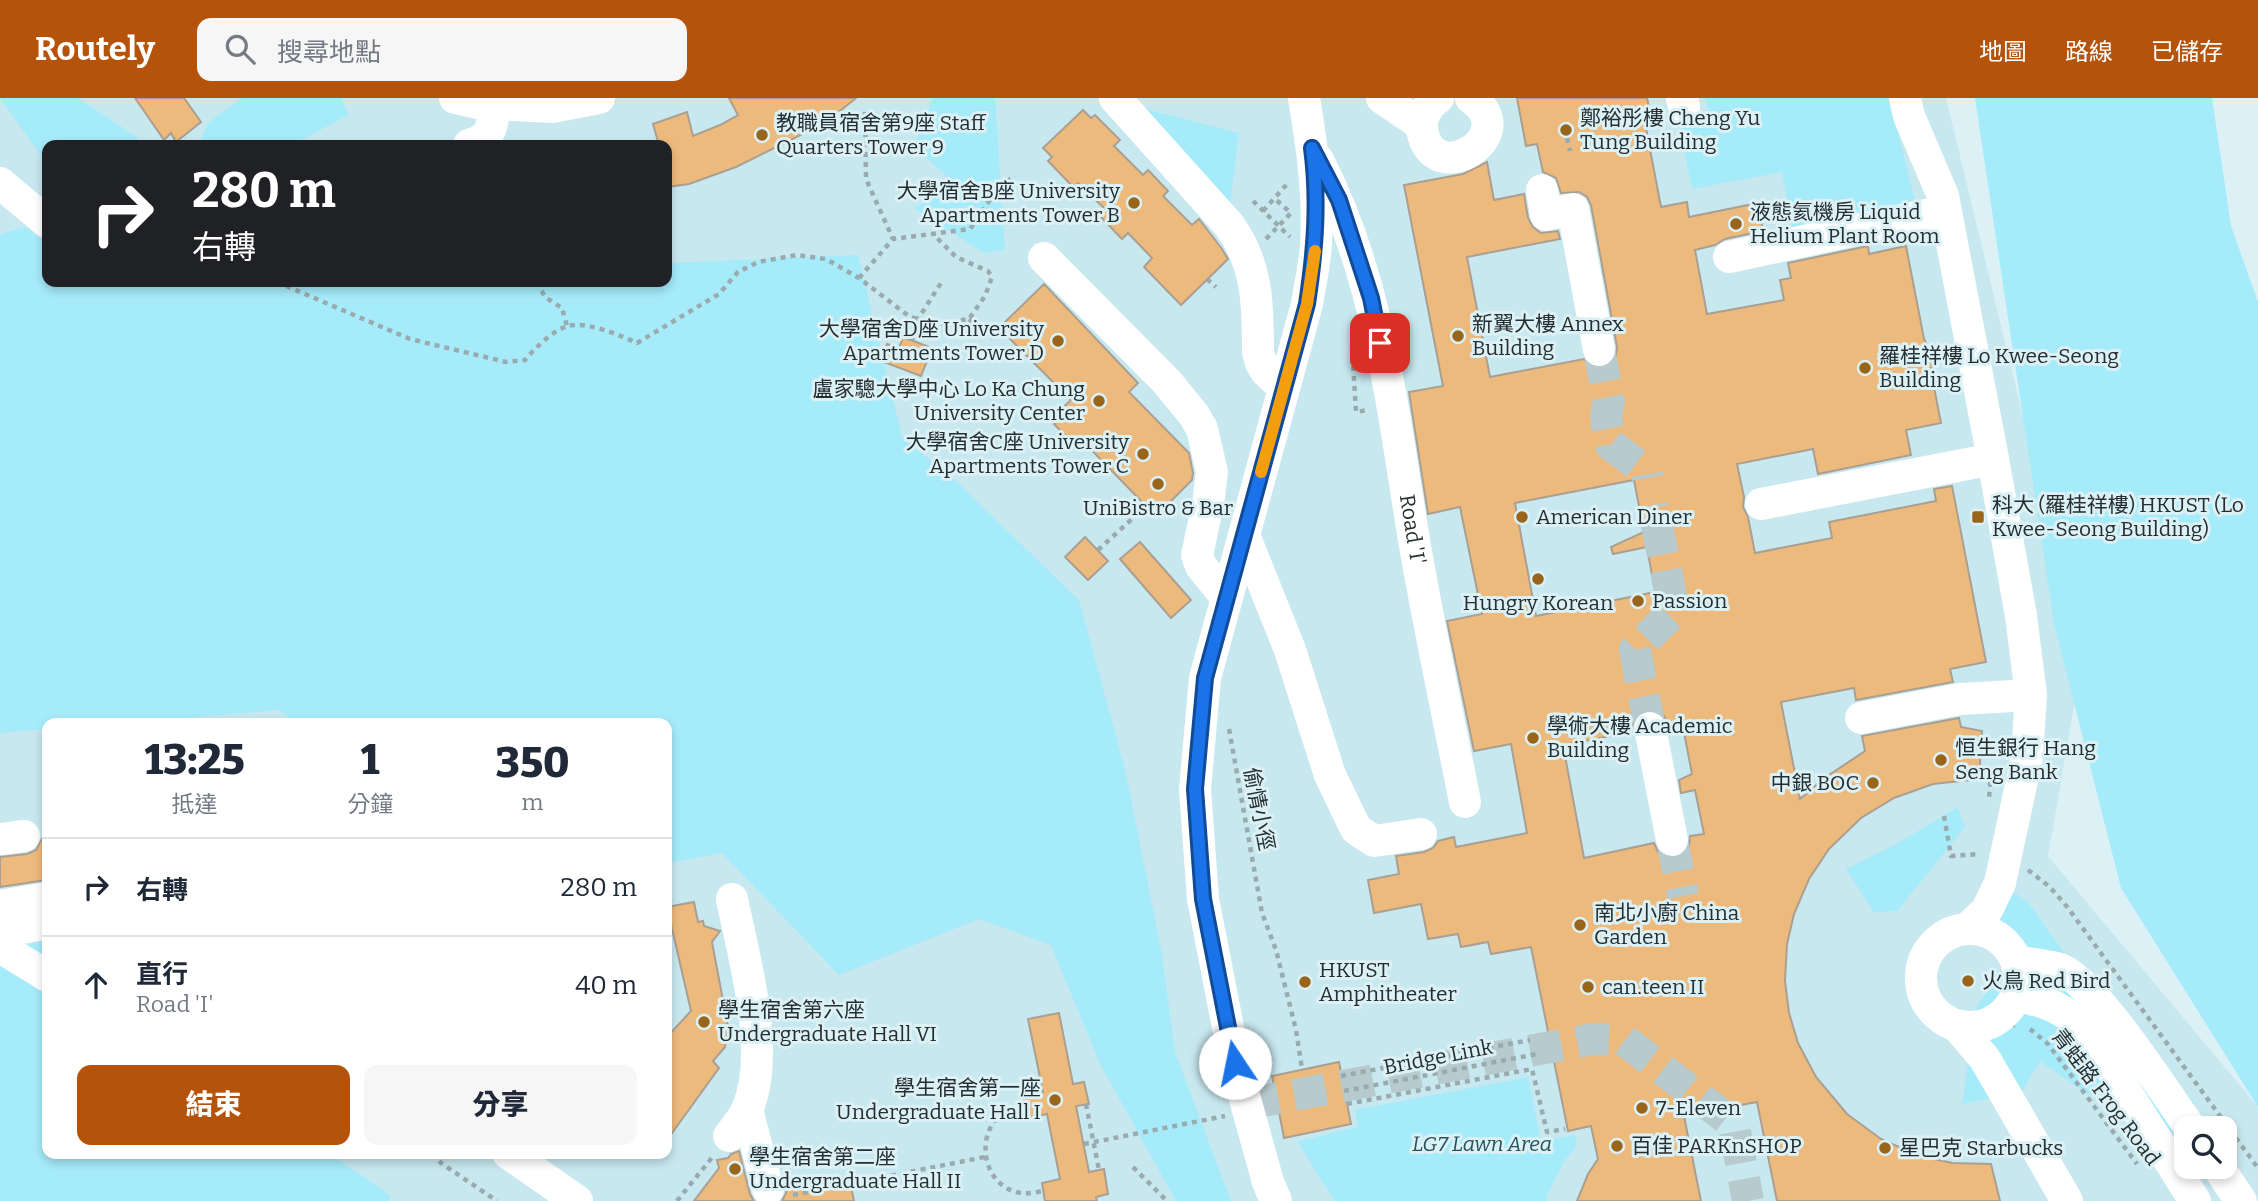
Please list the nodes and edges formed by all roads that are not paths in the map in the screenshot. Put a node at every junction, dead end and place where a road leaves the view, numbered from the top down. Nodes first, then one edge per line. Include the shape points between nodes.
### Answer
1 (456, 98) edge
2 (599, 98) edge
3 (1115, 98) edge
4 (1304, 98) edge
5 (1382, 98) edge
6 (1438, 98) edge
7 (1471, 98) edge
8 (1905, 98) edge
9 (495, 104) junction
10 (1422, 125) junction
11 (480, 140) edge
12 (1312, 148) junction
13 (0, 184) edge
14 (1542, 190) dead end
15 (1945, 211) junction
16 (42, 218) edge
17 (1316, 245) junction
18 (1729, 257) dead end
19 (1044, 258) dead end
20 (1358, 260) junction
21 (1599, 350) tunnel mouth
22 (1284, 388) junction
23 (1993, 458) junction
24 (1761, 504) dead end
25 (1244, 535) junction
26 (1226, 597) junction
27 (2031, 695) junction
28 (1861, 718) dead end
29 (1650, 728) tunnel mouth
30 (1465, 802) dead end
31 (1421, 834) dead end
32 (1672, 839) tunnel mouth
33 (42, 899) edge
34 (732, 899) dead end
35 (0, 906) edge
36 (42, 924) edge
37 (0, 932) edge
38 (1981, 932) junction
39 (0, 947) edge
40 (2017, 961) junction
41 (42, 973) edge
42 (2018, 1010) junction
43 (1979, 1036) junction
44 (747, 1110) junction
45 (2181, 1116) edge
46 (729, 1136) road end
47 (517, 1159) edge
48 (2226, 1179) edge
49 (780, 1192) road end
50 (577, 1201) edge
51 (1276, 1201) edge
52 (2067, 1201) edge
53 (2195, 1201) edge
54 (2241, 1201) edge

1 - 9 street
2 - 9 street via 552,107
3 - 22 street via 1242,242 1255,283 1261,363
4 - 12 street
5 - 10 street
6 - 10 street via 1424,113
7 - 10 street via 1481,108 1486,132 1482,142 1465,156 1455,158 1433,151
8 - 15 street
9 - 11 street via 492,129
12 - 17 street
12 - 20 street, Road 'I' via 1339,200
13 - 16 street
14 - 21 street via 1546,215 1573,209
15 - 18 street
15 - 23 street
17 - 20 street via 1348,251
17 - 22 street via 1307,304
19 - 26 street via 1167,382 1202,429 1212,471 1198,555 1201,566
20 - 30 street, Road 'I' via 1371,298
22 - 25 street
23 - 24 street
23 - 27 street
25 - 26 street
25 - 31 street via 1290,650 1330,775 1356,830 1374,841
26 - 51 street via 1205,678 1195,789 1203,899 1235,1063
27 - 28 street via 1960,699
27 - 38 street via 2024,768 2000,883
29 - 32 street
33 - 35 street
34 - 44 street via 758,1049
36 - 37 street
38 - 40 street via 2011,951
38 - 43 street via 1950,933 1926,957 1921,974 1929,1007 1941,1019
39 - 41 street
40 - 42 street
40 - 45 street via 2062,970 2087,990
42 - 43 street via 2010,1009
42 - 53 street via 2051,1004 2087,1030
43 - 52 street
44 - 46 street
44 - 49 street
47 - 50 street
48 - 54 street

